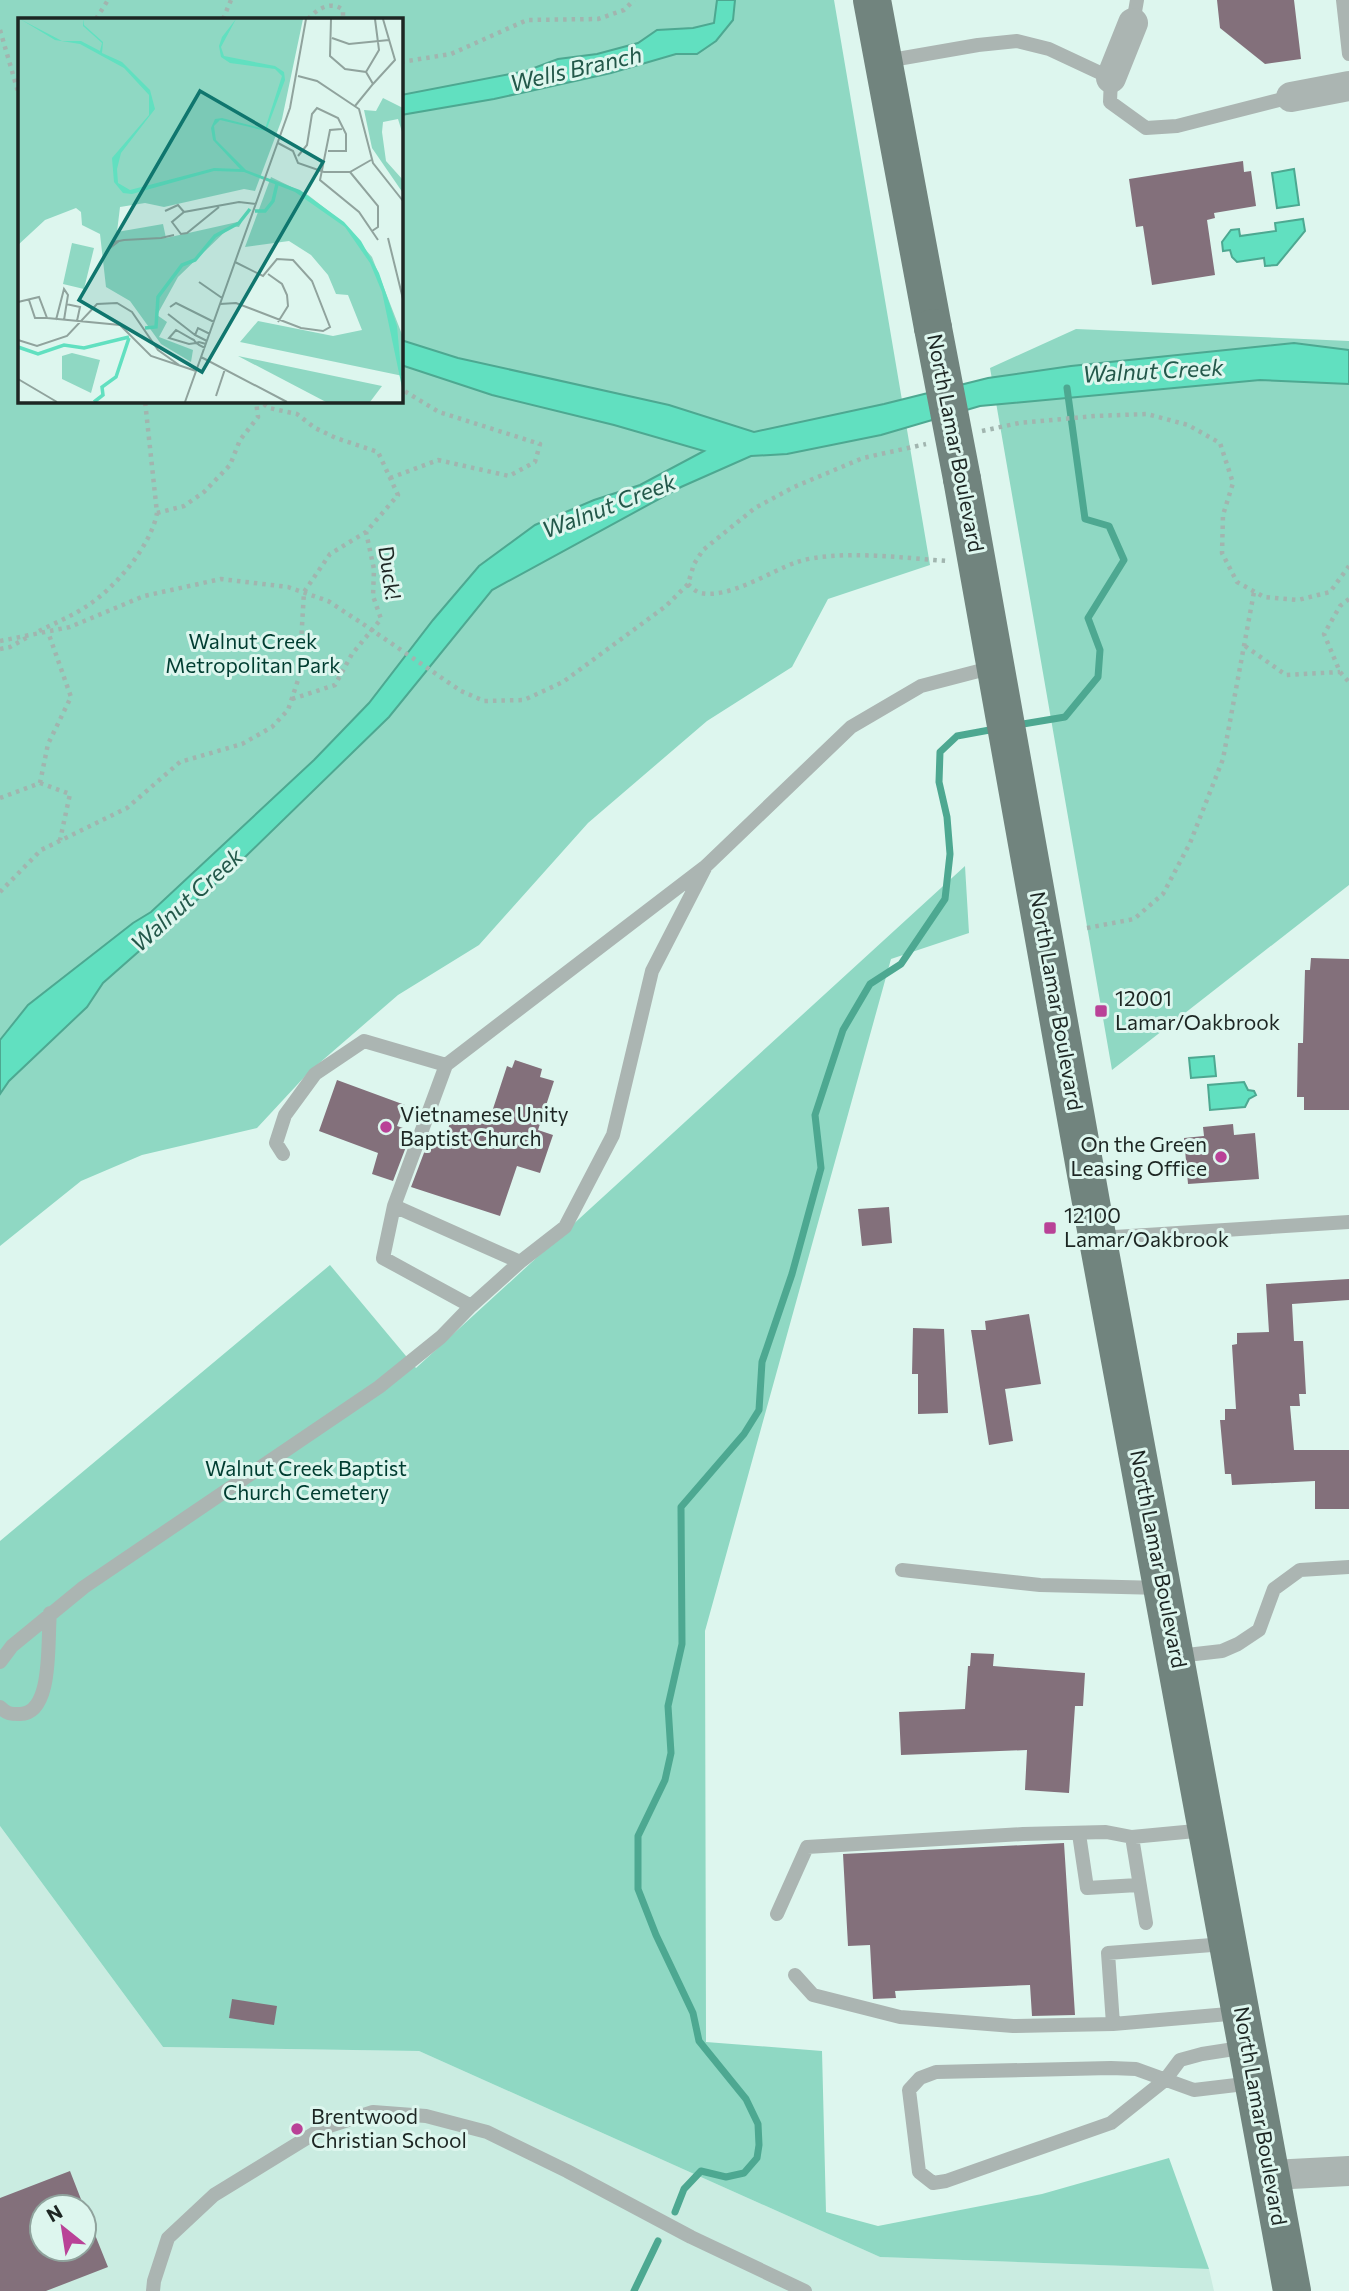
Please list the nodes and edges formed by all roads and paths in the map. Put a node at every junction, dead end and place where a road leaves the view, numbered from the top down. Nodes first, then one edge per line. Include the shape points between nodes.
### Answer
1 (108, 0) edge
2 (231, 0) edge
3 (634, 0) edge
4 (872, 0) edge
5 (1343, 0) edge
6 (1135, 12) edge
7 (97, 18) edge
8 (223, 18) edge
9 (309, 18) edge
10 (343, 18) edge
11 (0, 30) edge
12 (1349, 54) edge
13 (402, 62) edge
14 (885, 62) junction
15 (1111, 78) junction
16 (1349, 86) edge
17 (18, 92) edge
18 (1290, 97) joint
19 (402, 390) edge
20 (145, 402) edge
21 (258, 402) edge
22 (260, 402) edge
23 (980, 432) dead end
24 (928, 443) dead end
25 (390, 478) junction
26 (157, 513) junction
27 (366, 532) junction
28 (949, 561) dead end
29 (1349, 566) edge
30 (688, 584) junction
31 (1254, 592) junction
32 (304, 593) junction
33 (1349, 599) edge
34 (47, 630) junction
35 (34, 634) junction
36 (0, 641) edge
37 (1245, 646) junction
38 (0, 649) edge
39 (997, 670) junction
40 (1340, 672) junction
41 (1349, 682) edge
42 (292, 700) junction
43 (40, 783) junction
44 (0, 798) edge
45 (60, 840) junction
46 (706, 866) junction
47 (0, 892) edge
48 (1087, 928) dead end
49 (446, 1065) junction
50 (283, 1154) dead end
51 (394, 1206) junction
52 (1349, 1223) edge
53 (1098, 1238) junction
54 (520, 1262) junction
55 (471, 1306) junction
56 (1349, 1567) edge
57 (902, 1570) dead end
58 (1163, 1588) junction
59 (50, 1613) junction
60 (1176, 1656) junction
61 (0, 1662) edge
62 (0, 1707) edge
63 (1208, 1830) junction
64 (1079, 1834) junction
65 (1132, 1837) junction
66 (1138, 1885) junction
67 (777, 1914) dead end
68 (1146, 1923) dead end
69 (1228, 1943) junction
70 (795, 1975) dead end
71 (1113, 2024) junction
72 (1248, 2048) junction
73 (1164, 2080) junction
74 (1349, 2171) edge
75 (1272, 2175) junction
76 (153, 2291) edge
77 (805, 2291) edge
78 (1292, 2291) edge

1 - 7 path
2 - 8 path
3 - 13 path via 624,10 598,19 527,20 451,54
4 - 14 main road, North Lamar Boulevard
5 - 12 lane
6 - 15 street
9 - 10 path via 331,4 343,10
11 - 17 path
14 - 15 lane via 1017,41 1049,49
14 - 39 main road, North Lamar Boulevard, bridge
15 - 18 lane via 1110,102 1146,128 1177,127
16 - 18 street
19 - 25 path via 439,412 540,443 535,462 509,476 438,460
20 - 26 path
21 - 26 path via 258,416 240,440 230,466 184,506
22 - 25 path via 297,414 336,438 379,452
23 - 31 path via 1019,423 1147,414 1188,425 1220,443 1233,483 1223,515 1222,553 1237,582
24 - 30 path via 863,458 755,508 703,550
25 - 27 path via 398,495
26 - 34 path via 130,567 89,605
27 - 32 path via 330,554
27 - 42 path, Duck! via 374,569 373,596 381,619 352,654 335,685
28 - 30 path via 809,559 714,594 699,593
29 - 31 path via 1330,592 1298,600
30 - 32 path, bridge via 666,606 563,682 524,700 484,701 461,691 328,601
31 - 37 path
32 - 34 path via 221,579 144,596 70,627
32 - 42 path via 299,677
33 - 40 path via 1324,634
34 - 35 path
34 - 43 path via 71,697 47,744
35 - 36 path
35 - 38 path
37 - 40 path via 1286,675
37 - 48 path via 1223,759 1190,843 1163,894 1134,919
39 - 46 lane via 921,686 851,727
39 - 53 main road, North Lamar Boulevard
40 - 41 path
42 - 45 path via 272,727 242,744 180,762 127,808
43 - 44 path
43 - 45 path via 70,794
45 - 47 path via 41,850
46 - 49 lane
46 - 54 lane via 652,971 613,1135 565,1227
49 - 50 lane via 364,1041 315,1074 285,1115 276,1143
49 - 51 lane
51 - 54 lane
51 - 55 lane via 383,1258
52 - 53 lane
53 - 58 main road, North Lamar Boulevard
54 - 55 lane
55 - 59 lane via 379,1387
56 - 60 lane via 1300,1570 1274,1590 1259,1630 1222,1651
57 - 58 lane via 1040,1585
58 - 60 main road, North Lamar Boulevard
59 - 61 lane
59 - 62 lane via 40,1703 26,1714 8,1714
60 - 63 main road, North Lamar Boulevard
63 - 65 lane
63 - 69 main road, North Lamar Boulevard
64 - 65 lane via 1106,1832
64 - 66 lane via 1087,1888
64 - 67 lane via 807,1847
65 - 66 lane
66 - 68 lane
69 - 71 lane via 1108,1954
69 - 72 main road, North Lamar Boulevard
70 - 71 lane via 813,1995 900,2017 1013,2026
71 - 72 lane
72 - 73 lane via 1181,2060
72 - 73 lane via 1194,2090
72 - 75 main road, North Lamar Boulevard
73 - 73 lane via 1136,2070 1094,2067 936,2072 920,2078 909,2090 919,2172 933,2183 946,2181 1111,2123
74 - 75 street
75 - 78 main road, North Lamar Boulevard
76 - 77 lane via 168,2238 214,2195 323,2128 373,2112 426,2116 487,2132

